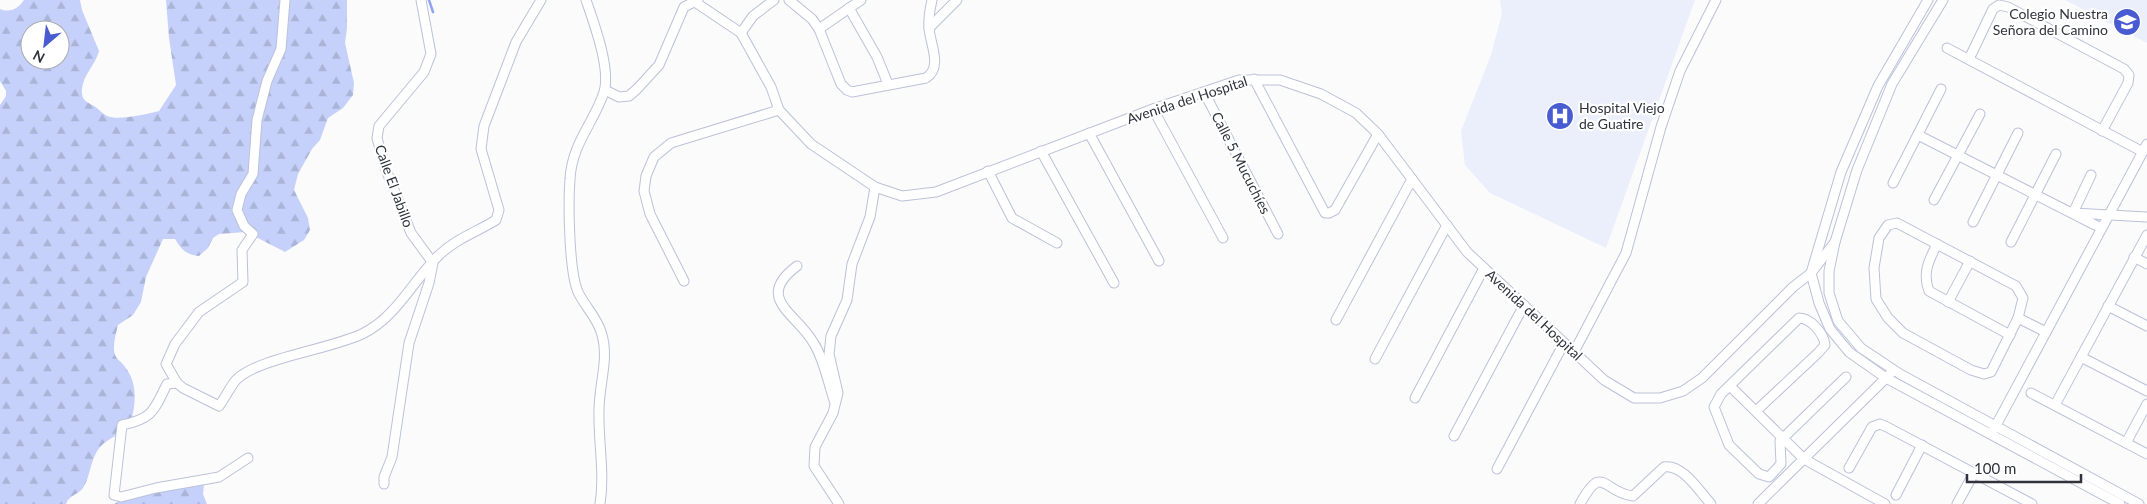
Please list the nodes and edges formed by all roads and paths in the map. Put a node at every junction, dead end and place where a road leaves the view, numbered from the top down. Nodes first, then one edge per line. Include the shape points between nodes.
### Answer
1 (285, 0) edge
2 (420, 0) edge
3 (541, 0) edge
4 (586, 0) edge
5 (774, 0) edge
6 (788, 0) edge
7 (861, 0) edge
8 (932, 0) edge
9 (957, 0) edge
10 (1716, 0) edge
11 (1928, 0) edge
12 (1943, 0) edge
13 (696, 1) edge
14 (849, 8) junction
15 (929, 28) junction
16 (819, 29) junction
17 (742, 33) junction
18 (1947, 48) dead end
19 (1969, 59) junction
20 (1254, 79) junction
21 (888, 84) junction
22 (1941, 89) dead end
23 (605, 90) junction
24 (1204, 92) junction
25 (1154, 109) junction
26 (779, 110) junction
27 (1980, 114) dead end
28 (2102, 131) junction
29 (1089, 133) junction
30 (2018, 133) dead end
31 (1378, 134) junction
32 (1918, 135) junction
33 (2145, 148) edge
34 (1040, 151) junction
35 (2056, 154) dead end
36 (1959, 155) junction
37 (988, 171) junction
38 (1996, 175) junction
39 (2092, 175) dead end
40 (1412, 179) junction
41 (1893, 183) dead end
42 (875, 187) junction
43 (2035, 194) junction
44 (1934, 200) dead end
45 (2073, 213) junction
46 (2108, 215) junction
47 (2147, 217) edge
48 (1973, 222) dead end
49 (1447, 225) junction
50 (2101, 228) junction
51 (1278, 234) dead end
52 (2147, 235) edge
53 (1223, 238) dead end
54 (1057, 242) dead end
55 (1834, 242) junction
56 (2011, 242) dead end
57 (1937, 244) junction
58 (2134, 257) junction
59 (1970, 261) junction
60 (1159, 262) dead end
61 (432, 263) junction
62 (2147, 264) edge
63 (797, 266) dead end
64 (1484, 268) junction
65 (1812, 273) junction
66 (684, 281) dead end
67 (1114, 283) dead end
68 (1830, 293) junction
69 (1948, 302) junction
70 (1524, 305) junction
71 (2108, 306) junction
72 (2018, 318) junction
73 (1336, 320) dead end
74 (2147, 326) edge
75 (2046, 332) junction
76 (2010, 335) junction
77 (1564, 343) junction
78 (1574, 352) junction
79 (2081, 357) junction
80 (1375, 359) dead end
81 (1893, 370) junction
82 (1846, 377) dead end
83 (1886, 378) junction
84 (177, 383) junction
85 (1730, 386) junction
86 (2147, 391) edge
87 (2031, 393) dead end
88 (1415, 398) dead end
89 (835, 404) junction
90 (2147, 404) edge
91 (2056, 405) junction
92 (1756, 412) junction
93 (1993, 431) junction
94 (1454, 436) dead end
95 (1784, 439) junction
96 (2126, 443) junction
97 (1922, 445) junction
98 (2147, 454) edge
99 (248, 458) dead end
100 (1804, 459) junction
101 (1850, 468) dead end
102 (1497, 469) dead end
103 (1974, 473) junction
104 (384, 484) dead end
105 (1896, 495) dead end
106 (2022, 502) edge
107 (600, 504) edge
108 (839, 504) edge
109 (1580, 504) edge
110 (1710, 504) edge
111 (1758, 504) edge
112 (1885, 504) edge
113 (1957, 504) edge
114 (2032, 504) edge
115 (2120, 504) edge
116 (2140, 504) edge

1 - 84 street via 281,49 267,81 257,120 253,174 241,194 238,210 244,226 253,234 242,250 243,282 199,312 175,344 166,364
2 - 61 street, Calle El Jabillo via 430,54 424,72 379,126 377,138 411,233
3 - 61 street via 516,42 484,126 480,149 499,210 496,220 456,240
4 - 23 street via 604,57
5 - 17 street via 753,16
6 - 16 street via 812,19
7 - 14 street
8 - 15 street
9 - 15 street
10 - 78 street via 1680,71 1626,253
11 - 65 street via 1878,86 1841,172
12 - 55 street via 1892,84 1857,170
13 - 17 street, Avenida del Hospital
13 - 23 street via 684,7 659,65 637,89 629,96 619,97
14 - 16 street
14 - 21 street via 877,57
15 - 21 street via 934,55 931,75
16 - 21 street via 844,88 852,92
17 - 26 street, Avenida del Hospital via 772,87
18 - 19 street
19 - 28 street
19 - 28 street via 1993,9 1999,5 2116,65 2129,75 2128,83
20 - 24 street, Avenida del Hospital via 1239,80
20 - 31 street, Avenida del Hospital via 1280,80 1321,94 1356,113
20 - 31 street via 1325,213 1335,210
22 - 32 street
23 - 107 street via 577,145 570,178 572,264 578,292 603,335 604,374 599,409 603,488
24 - 25 street, Avenida del Hospital
24 - 51 street, Calle 5 Mucuchíes
25 - 29 street, Avenida del Hospital
25 - 53 street
26 - 42 street, Avenida del Hospital via 812,144
26 - 66 street via 671,143 654,157 644,191 650,214
27 - 36 street
28 - 33 street
29 - 34 street, Avenida del Hospital
29 - 60 street
30 - 38 street
31 - 40 street, Avenida del Hospital
32 - 36 street
32 - 41 street
33 - 46 street
34 - 37 street, Avenida del Hospital
34 - 67 street
35 - 43 street
36 - 38 street
36 - 44 street
37 - 42 street, Avenida del Hospital via 936,192 902,196
37 - 54 street via 1012,218
38 - 43 street
38 - 48 street
39 - 45 street
40 - 49 street, Avenida del Hospital
40 - 73 street
42 - 89 street via 870,217 852,264 847,300 831,336 829,354 838,393
43 - 45 street
43 - 56 street
45 - 46 street
45 - 50 street
46 - 47 street
46 - 50 street
49 - 64 street, Avenida del Hospital
49 - 80 street
50 - 75 street
52 - 58 street
55 - 65 street, Avenida del Hospital
55 - 68 street via 1829,271
57 - 59 street
57 - 69 street via 1926,267 1926,284 1929,291
57 - 76 street via 1897,223 1888,225 1879,238 1874,268 1876,299 1888,318 1903,333 1984,374 1992,372
58 - 62 street
58 - 71 street
59 - 69 street
59 - 72 street via 2016,286 2023,298
61 - 84 street via 385,318 366,332 347,341 259,366 237,380 219,406
61 - 104 street via 429,283 409,343 392,457
63 - 89 street via 779,285 778,299 814,343
64 - 70 street, Avenida del Hospital
64 - 88 street
65 - 68 street via 1825,283
65 - 78 street, Avenida del Hospital via 1793,287 1702,378 1683,391 1660,398 1634,398 1604,380
65 - 83 street via 1830,329 1849,352
68 - 81 street via 1838,321 1860,348
69 - 76 street
70 - 77 street, Avenida del Hospital
70 - 94 street
71 - 74 street
71 - 79 street
72 - 75 street
72 - 76 street
75 - 93 street
77 - 78 street, Avenida del Hospital
77 - 102 street
79 - 86 street
79 - 91 street
81 - 83 street
81 - 93 street
82 - 95 street
83 - 93 street
83 - 100 street
84 - 99 street via 167,384 154,410 140,422 122,425 114,495 121,498 156,488 219,478
85 - 92 street
85 - 92 street via 1799,318 1808,320 1824,339 1822,349
85 - 95 street via 1715,402 1715,410 1729,445 1759,474 1769,477 1781,464 1779,445
87 - 91 street
89 - 108 street via 815,447 814,466
90 - 96 street
91 - 96 street
92 - 95 street
93 - 115 street
93 - 116 street
95 - 100 street
96 - 98 street
97 - 101 street via 1880,424 1872,427
97 - 103 street
97 - 105 street
100 - 111 street
100 - 112 street
103 - 106 street
103 - 113 street
106 - 114 street
109 - 110 street via 1595,482 1632,496 1664,467 1670,466 1681,472

